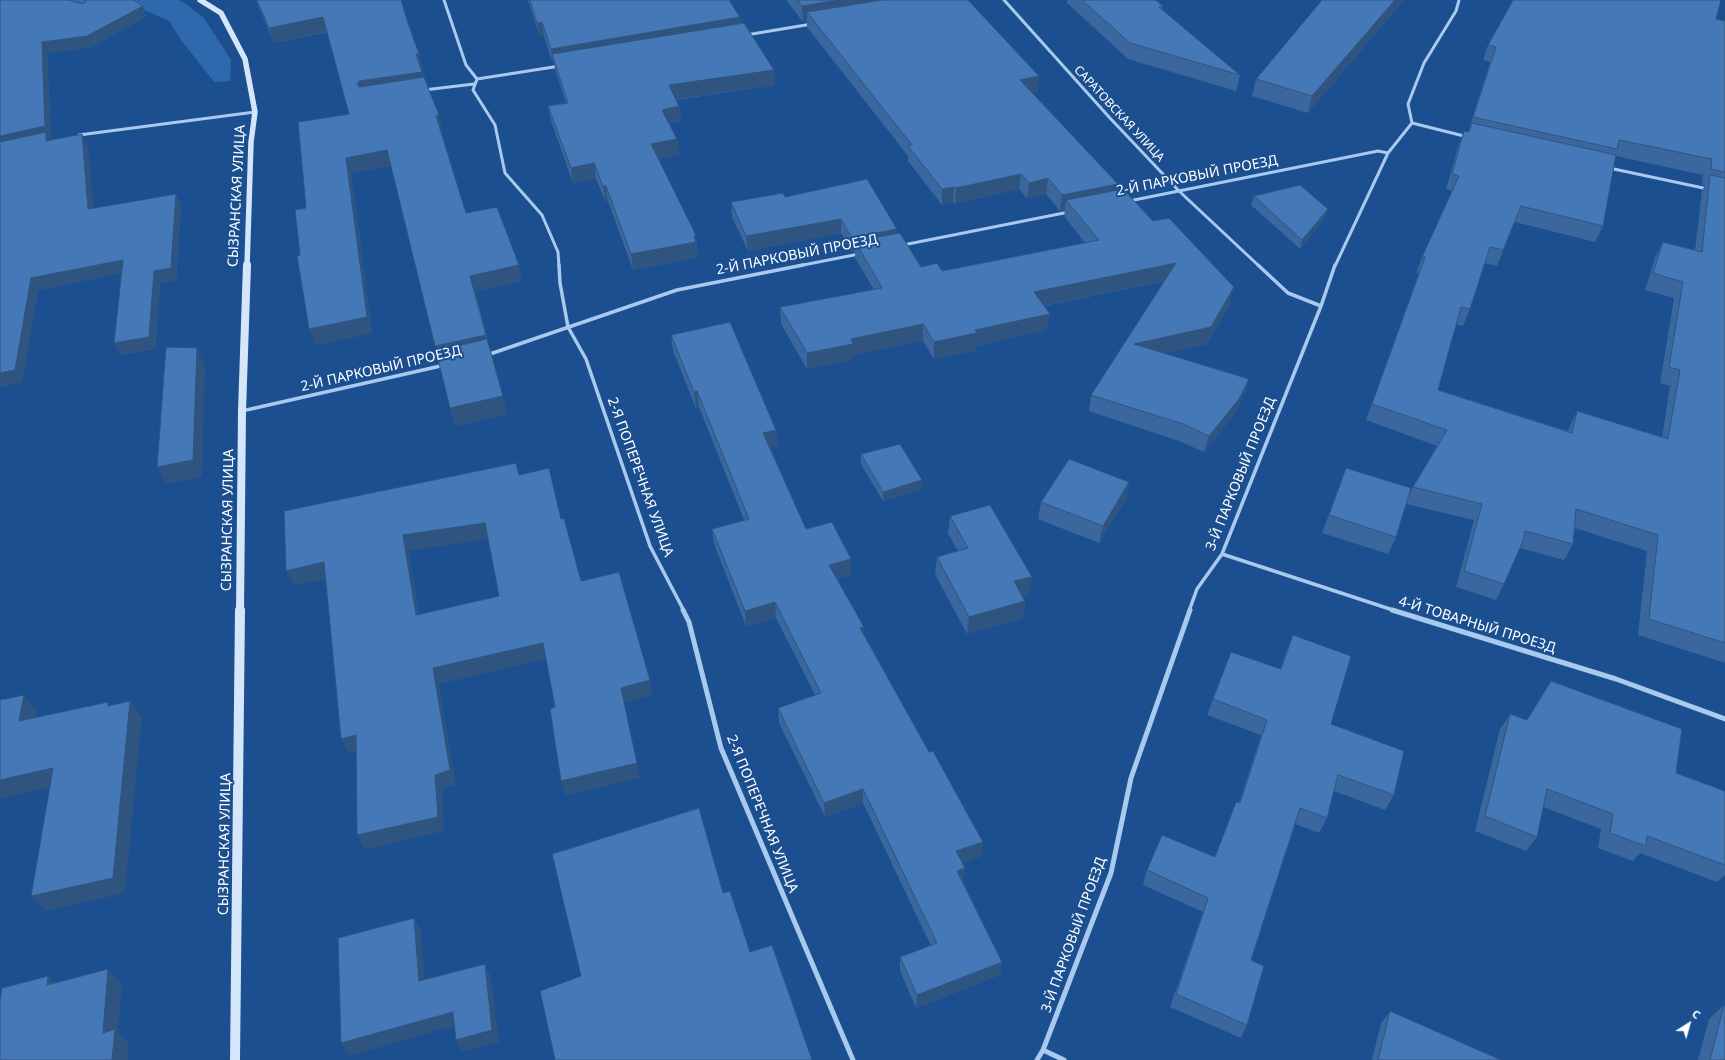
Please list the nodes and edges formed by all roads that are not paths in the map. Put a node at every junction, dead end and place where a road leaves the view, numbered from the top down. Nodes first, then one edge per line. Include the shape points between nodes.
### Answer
1 (200, 0) edge
2 (444, 0) edge
3 (1004, 0) edge
4 (1459, 0) edge
5 (816, 24) edge
6 (738, 36) edge
7 (568, 64) edge
8 (477, 79) junction
9 (474, 84) junction
10 (418, 91) edge
11 (255, 112) junction
12 (1412, 123) junction
13 (72, 136) edge
14 (1475, 138) edge
15 (1388, 153) junction
16 (1608, 168) edge
17 (1709, 190) edge
18 (1179, 191) junction
19 (1127, 201) edge
20 (1072, 212) edge
21 (902, 246) edge
22 (863, 253) edge
23 (1321, 306) junction
24 (568, 327) junction
25 (484, 356) edge
26 (453, 363) edge
27 (242, 411) junction
28 (1222, 554) junction
29 (1725, 720) edge
30 (1043, 1050) junction
31 (235, 1060) edge
32 (853, 1060) edge
33 (1037, 1060) edge
34 (1064, 1060) edge

1 - 11 street, СЫЗРАНСКАЯ УЛИЦА via 221,13 245,59
2 - 8 street via 466,65
3 - 18 street, САРАТОВСКАЯ УЛИЦА via 1109,118
4 - 12 street via 1456,11 1424,63 1408,104
5 - 6 street
7 - 8 street
8 - 9 street
9 - 10 street
9 - 24 street, 2-Я ПОПЕРЕЧНАЯ УЛИЦА via 473,90 494,124 505,173 542,215 558,252 560,283
11 - 13 street
11 - 27 street, СЫЗРАНСКАЯ УЛИЦА via 251,142
12 - 14 street
12 - 15 street, 3-Й ПАРКОВЫЙ ПРОЕЗД
15 - 18 street, 2-Й ПАРКОВЫЙ ПРОЕЗД via 1378,151
15 - 23 street, 3-Й ПАРКОВЫЙ ПРОЕЗД via 1338,257
16 - 17 street
18 - 19 street, 2-Й ПАРКОВЫЙ ПРОЕЗД
18 - 23 street, САРАТОВСКАЯ УЛИЦА via 1288,292
20 - 21 street
22 - 24 street, 2-Й ПАРКОВЫЙ ПРОЕЗД via 677,290
23 - 28 street, 3-Й ПАРКОВЫЙ ПРОЕЗД
24 - 25 street, 2-Й ПАРКОВЫЙ ПРОЕЗД
24 - 32 street, 2-Я ПОПЕРЕЧНАЯ УЛИЦА via 586,359 650,546 689,622 721,748
26 - 27 street, 2-Й ПАРКОВЫЙ ПРОЕЗД
27 - 31 street, СЫЗРАНСКАЯ УЛИЦА
28 - 29 street, 4-Й ТОВАРНЫЙ ПРОЕЗД via 1449,630 1616,679
28 - 30 street, 3-Й ПАРКОВЫЙ ПРОЕЗД via 1197,590 1130,778 1111,874
30 - 33 street, 3-Й ПАРКОВЫЙ ПРОЕЗД
30 - 34 street

